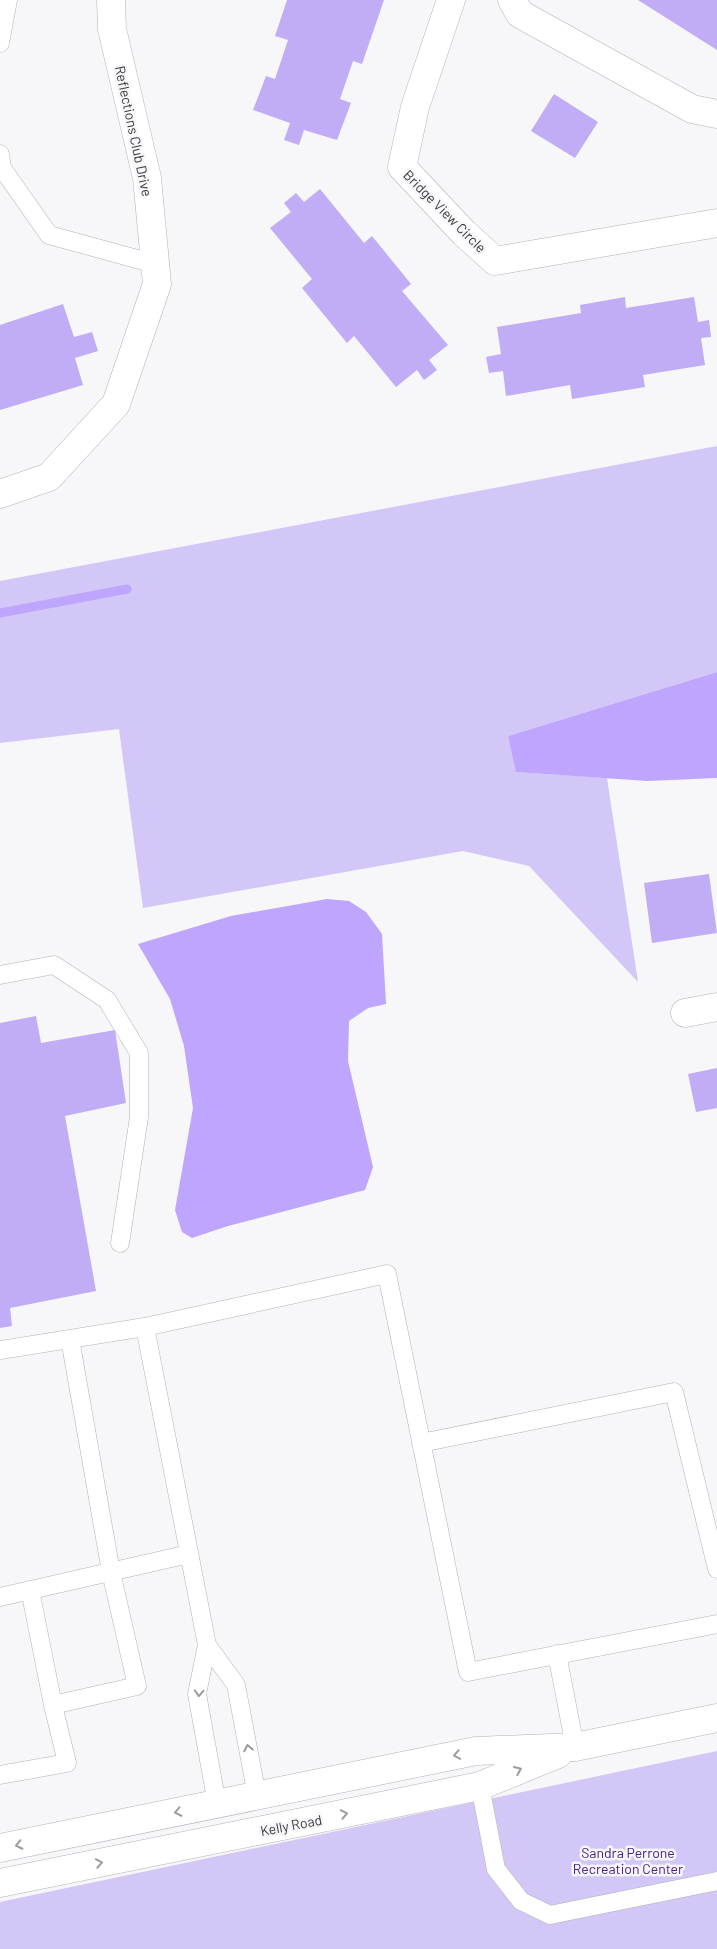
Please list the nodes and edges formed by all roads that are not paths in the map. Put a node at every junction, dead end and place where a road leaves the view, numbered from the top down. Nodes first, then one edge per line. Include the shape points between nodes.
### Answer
1 (8, 0) edge
2 (111, 0) edge
3 (451, 0) edge
4 (512, 0) edge
5 (0, 43) edge
6 (717, 114) edge
7 (0, 154) edge
8 (717, 223) edge
9 (155, 264) junction
10 (0, 494) edge
11 (0, 975) edge
12 (717, 1007) edge
13 (685, 1013) dead end
14 (120, 1243) dead end
15 (145, 1327) junction
16 (70, 1339) junction
17 (0, 1350) edge
18 (421, 1442) junction
19 (189, 1554) junction
20 (717, 1569) edge
21 (111, 1572) junction
22 (30, 1590) junction
23 (0, 1597) edge
24 (717, 1624) edge
25 (207, 1645) junction
26 (557, 1654) junction
27 (53, 1705) junction
28 (717, 1718) edge
29 (575, 1747) junction
30 (0, 1775) edge
31 (480, 1786) junction
32 (257, 1796) junction
33 (217, 1804) junction
34 (263, 1830) junction
35 (54, 1837) junction
36 (224, 1838) junction
37 (0, 1848) edge
38 (61, 1870) junction
39 (717, 1882) edge
40 (0, 1883) edge

1 - 5 lane
2 - 9 street, Reflections Club Drive via 112,29 147,178
3 - 8 street, Bridge View Circle via 415,106 402,167 495,261
4 - 6 street via 520,14 528,19 692,109
7 - 9 lane via 2,168 49,235
9 - 10 street, Reflections Club Drive via 157,284 116,404 49,477
11 - 14 lane via 54,965 107,1000 139,1053 139,1117
12 - 13 street
15 - 16 lane
15 - 18 lane via 387,1274
15 - 19 lane
16 - 17 lane
16 - 21 lane
18 - 20 lane via 674,1392
18 - 26 lane via 468,1672
19 - 21 lane
19 - 25 lane
21 - 22 lane
21 - 27 lane via 136,1686
22 - 23 lane
22 - 27 lane
24 - 26 lane
32 -> 25 lane via 236,1686
25 -> 33 lane via 197,1694
26 - 29 lane
27 - 30 lane via 67,1763
28 - 29 street, Kelly Road
31 -> 29 street, Kelly Road
29 -> 32 street, Kelly Road via 476,1751
34 -> 31 street, Kelly Road
31 - 39 lane via 496,1869 520,1901 550,1915
32 - 33 street, Kelly Road
32 - 34 street
33 -> 35 street, Kelly Road
33 - 36 street
34 - 36 street, Kelly Road
35 -> 37 street, Kelly Road
35 - 38 street
38 -> 36 street, Kelly Road
38 - 40 street, Kelly Road

